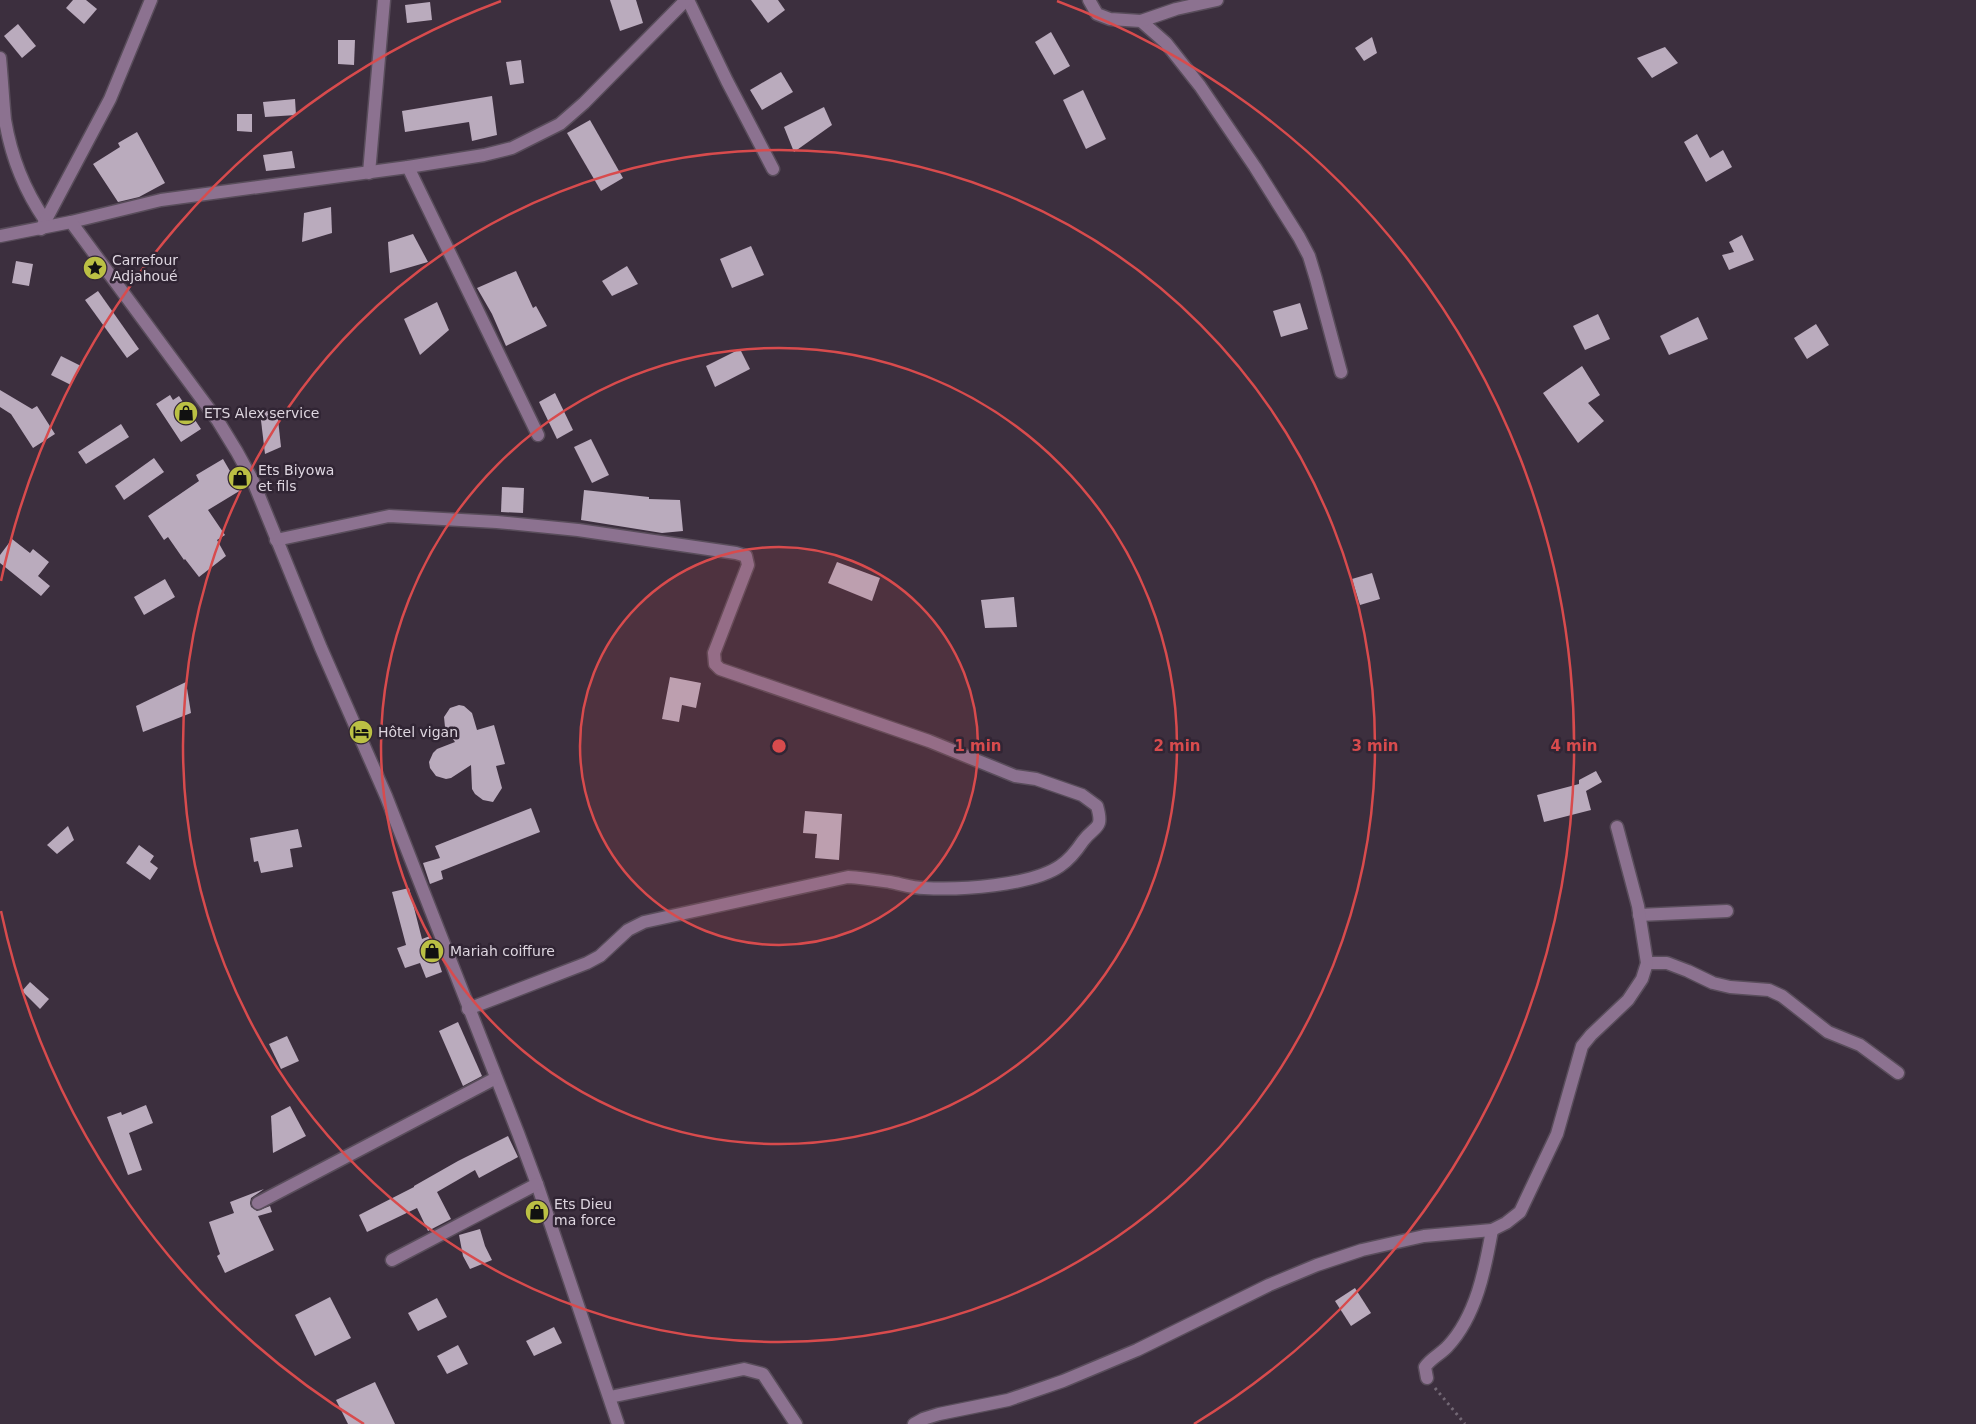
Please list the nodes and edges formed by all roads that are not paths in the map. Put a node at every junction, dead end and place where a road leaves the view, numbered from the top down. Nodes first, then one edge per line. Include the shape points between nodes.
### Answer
1 (151, 0) edge
2 (384, 0) edge
3 (687, 0) edge
4 (1089, 0) edge
5 (1217, 0) edge
6 (1141, 21) junction
7 (0, 58) edge
8 (408, 167) junction
9 (773, 169) dead end
10 (368, 172) junction
11 (71, 222) junction
12 (43, 225) junction
13 (0, 236) edge
14 (1341, 372) dead end
15 (538, 435) dead end
16 (276, 540) junction
17 (1617, 827) dead end
18 (1727, 911) dead end
19 (1639, 915) junction
20 (1646, 963) junction
21 (468, 1009) junction
22 (1898, 1073) dead end
23 (496, 1078) junction
24 (537, 1184) junction
25 (258, 1203) dead end
26 (1492, 1230) junction
27 (392, 1260) dead end
28 (1427, 1378) road end
29 (610, 1397) junction
30 (618, 1424) edge
31 (796, 1424) edge
32 (914, 1424) edge

1 - 12 street via 110,99
2 - 10 street
3 - 8 street via 560,124 512,148
3 - 9 street
4 - 6 street via 1097,14 1110,20
5 - 6 street
6 - 14 street via 1166,43 1200,86 1309,256
7 - 12 street via 10,142
8 - 10 street
8 - 15 street
10 - 11 street via 161,200
11 - 12 street
11 - 16 street via 223,429 253,481
12 - 13 street
16 - 21 street via 386,796
16 - 21 street via 370,519 404,516 578,530 736,552 746,556 748,565 714,653 715,664 720,669 929,741 1015,776 1082,795 1097,806 1100,818 1096,829 1059,867 1038,876 996,886 923,888 848,877 644,922 628,930 600,956 587,963
17 - 19 street
18 - 19 street
19 - 20 street
20 - 22 street via 1667,964 1713,983 1769,990 1782,996 1828,1032 1860,1045
20 - 26 street via 1642,979 1628,1000 1582,1046 1557,1134 1520,1212
21 - 23 street
23 - 24 street
23 - 25 street
24 - 27 street
24 - 29 street
26 - 28 street via 1485,1268 1471,1308 1447,1348 1425,1367
26 - 32 street via 1424,1236 1362,1250 1317,1265 1137,1350 1063,1381 1008,1400 939,1414
29 - 30 street
29 - 31 street via 744,1369 762,1374

